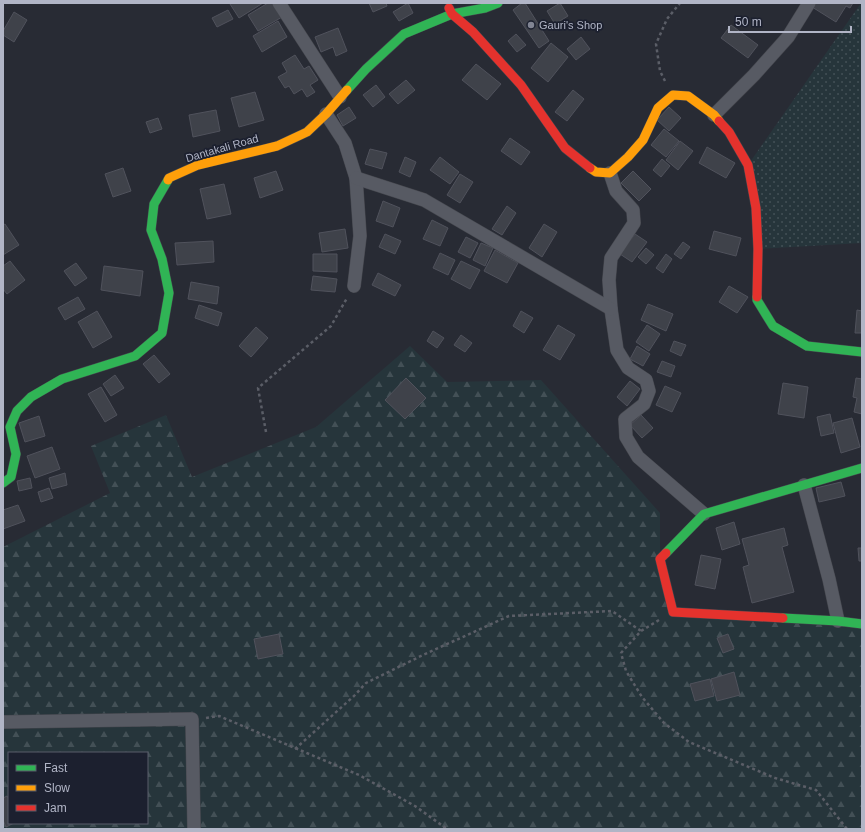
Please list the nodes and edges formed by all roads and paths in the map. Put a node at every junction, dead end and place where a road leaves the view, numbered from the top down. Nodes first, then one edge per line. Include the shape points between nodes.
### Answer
1 (279, 3) edge
2 (448, 3) edge
3 (498, 3) edge
4 (680, 3) edge
5 (809, 3) edge
6 (452, 14) junction
7 (673, 96) junction
8 (340, 97) junction
9 (326, 114) junction
10 (714, 115) junction
11 (610, 173) junction
12 (356, 178) junction
13 (354, 286) joint
14 (611, 309) junction
15 (862, 352) edge
16 (266, 432) dead end
17 (862, 468) edge
18 (3, 483) edge
19 (804, 486) junction
20 (704, 514) junction
21 (672, 612) junction
22 (838, 621) junction
23 (862, 624) edge
24 (641, 631) junction
25 (192, 719) junction
26 (3, 722) edge
27 (295, 749) junction
28 (194, 829) edge
29 (447, 829) edge
30 (847, 829) edge

1 - 8 street
2 - 6 street
3 - 6 street, Dantakali Road
4 - 7 path via 667,18 656,44 660,70
5 - 10 street via 788,37
6 - 8 street, Dantakali Road via 404,34
6 - 11 street via 473,32 521,85 565,148 596,172
7 - 10 street via 688,96
7 - 11 street via 658,108 643,140
8 - 9 street, Dantakali Road
9 - 12 street via 345,143
9 - 18 street, Dantakali Road via 307,132 277,146 198,165 169,178 154,204 151,230 162,259 169,293 162,332 135,356 62,379 31,398 17,411 10,427 16,454 11,476
10 - 15 street via 729,132 748,165 756,215 757,300 773,326 807,346
11 - 14 street via 616,191 633,210 634,223 611,258
12 - 13 street via 360,236
12 - 14 street via 424,200
13 - 16 path via 331,326 258,388
14 - 20 street via 617,350 628,368 646,380 649,390 644,404 625,419 626,437 638,457
17 - 19 street
19 - 20 street
19 - 22 street
20 - 21 street via 660,559
21 - 22 street
21 - 24 path
22 - 23 street
24 - 27 path via 612,611 510,616 366,683
24 - 30 path via 621,653 626,671 642,698 664,723 689,742 775,778 816,790
25 - 26 street
25 - 27 path via 218,716
25 - 28 street
27 - 29 path via 359,775 415,806

